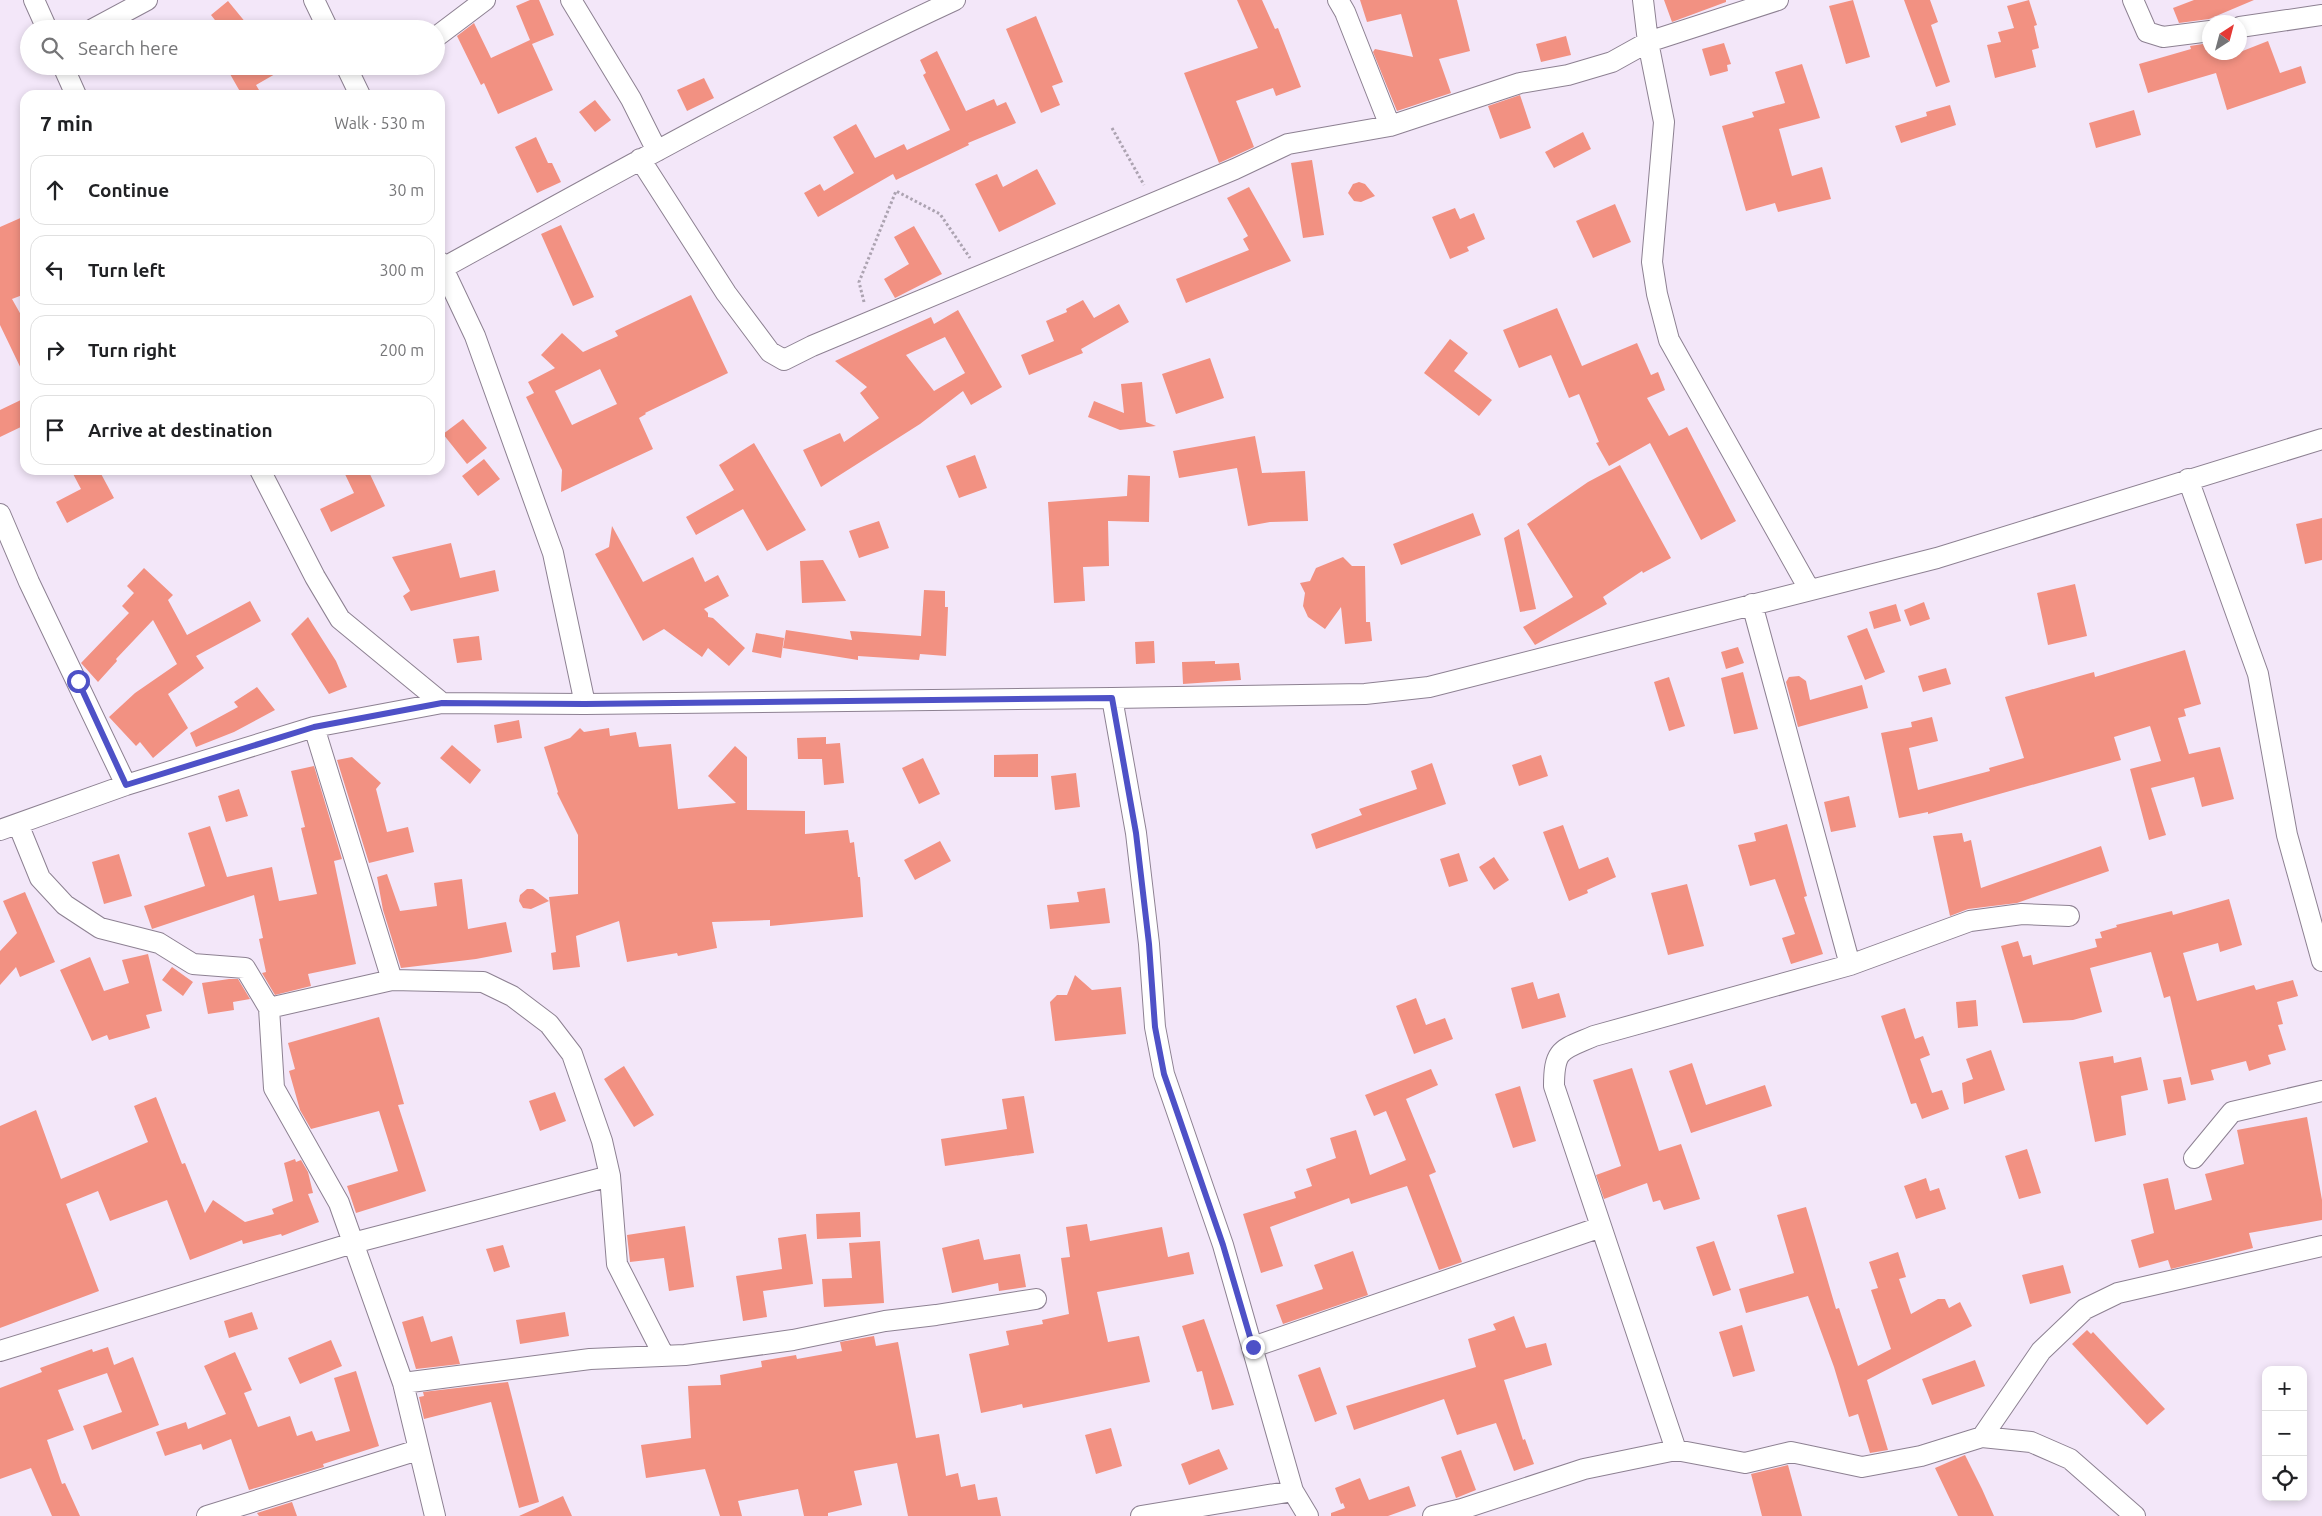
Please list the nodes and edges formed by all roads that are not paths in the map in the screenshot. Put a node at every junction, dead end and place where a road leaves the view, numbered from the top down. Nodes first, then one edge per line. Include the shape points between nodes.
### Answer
1 (34, 0) edge
2 (147, 0) edge
3 (314, 0) edge
4 (485, 0) edge
5 (570, 0) edge
6 (955, 0) edge
7 (1338, 0) edge
8 (1643, 0) edge
9 (1778, 0) edge
10 (2133, 0) edge
11 (2322, 15) edge
12 (43, 20) edge
13 (110, 20) edge
14 (324, 20) edge
15 (2247, 25) edge
16 (445, 30) edge
17 (2202, 32) edge
18 (1648, 42) junction
19 (67, 75) edge
20 (350, 75) edge
21 (74, 90) edge
22 (358, 90) edge
23 (1390, 126) junction
24 (648, 155) junction
25 (445, 263) edge
26 (445, 273) edge
27 (2322, 439) edge
28 (263, 475) edge
29 (2188, 479) junction
30 (0, 514) edge
31 (1809, 589) junction
32 (1752, 604) junction
33 (1112, 698) junction
34 (442, 703) junction
35 (585, 704) junction
36 (314, 727) junction
37 (126, 785) junction
38 (9, 827) edge
39 (2070, 916) dead end
40 (2322, 961) edge
41 (1850, 965) junction
42 (392, 980) junction
43 (269, 1008) junction
44 (2322, 1091) edge
45 (2194, 1158) dead end
46 (610, 1176) junction
47 (1601, 1228) junction
48 (354, 1243) junction
49 (2322, 1246) edge
50 (1036, 1299) dead end
51 (1253, 1347) junction
52 (0, 1351) edge
53 (664, 1356) junction
54 (403, 1383) junction
55 (1982, 1437) junction
56 (418, 1450) junction
57 (1676, 1450) junction
58 (1293, 1491) junction
59 (207, 1516) edge
60 (435, 1516) edge
61 (1141, 1516) edge
62 (1308, 1516) edge
63 (1432, 1516) edge
64 (2135, 1516) edge

1 - 12 street
2 - 13 street
3 - 14 street
4 - 16 street
5 - 24 street via 631,98
6 - 24 street via 860,44
7 - 23 street
8 - 18 street
9 - 18 street
10 - 17 street via 2146,32 2163,37
11 - 15 street
18 - 23 street via 1612,62 1568,75 1520,83
18 - 31 street via 1664,122 1652,262 1669,340
19 - 21 street
20 - 22 street
23 - 24 street via 1288,144 784,360 770,352 726,293
24 - 25 street
26 - 35 street via 475,336 553,553
27 - 29 street
28 - 34 street via 315,578 340,619
29 - 31 street via 1937,558
29 - 40 street via 2258,674 2287,836
30 - 37 street
31 - 32 street
32 - 33 street via 1428,687 1365,694
32 - 41 street
33 - 35 street
33 - 51 street via 1136,833 1155,1027 1164,1074 1223,1245
34 - 35 street
34 - 36 street
36 - 37 street
36 - 42 street
37 - 38 street
38 - 43 street via 40,878 65,905 100,928 159,943 193,964 245,968
39 - 41 street via 2022,914 1970,921
41 - 47 street via 1594,1036 1562,1050 1554,1064 1554,1086
42 - 43 street
42 - 46 street via 483,982 512,996 550,1024 572,1054 602,1141
43 - 48 street via 274,1088 339,1203
44 - 45 street via 2232,1112
46 - 48 street
46 - 53 street via 617,1264
47 - 51 street
47 - 57 street
48 - 52 street
48 - 54 street
49 - 55 street via 2118,1293 2085,1309 2041,1351
50 - 53 street via 885,1321 793,1340
51 - 58 street
53 - 54 street via 590,1359
54 - 56 street
55 - 57 street via 1921,1456 1862,1467 1791,1452 1745,1463
55 - 64 street via 2031,1442 2070,1459
56 - 59 street
56 - 60 street
57 - 63 street via 1584,1469
58 - 61 street
58 - 62 street

